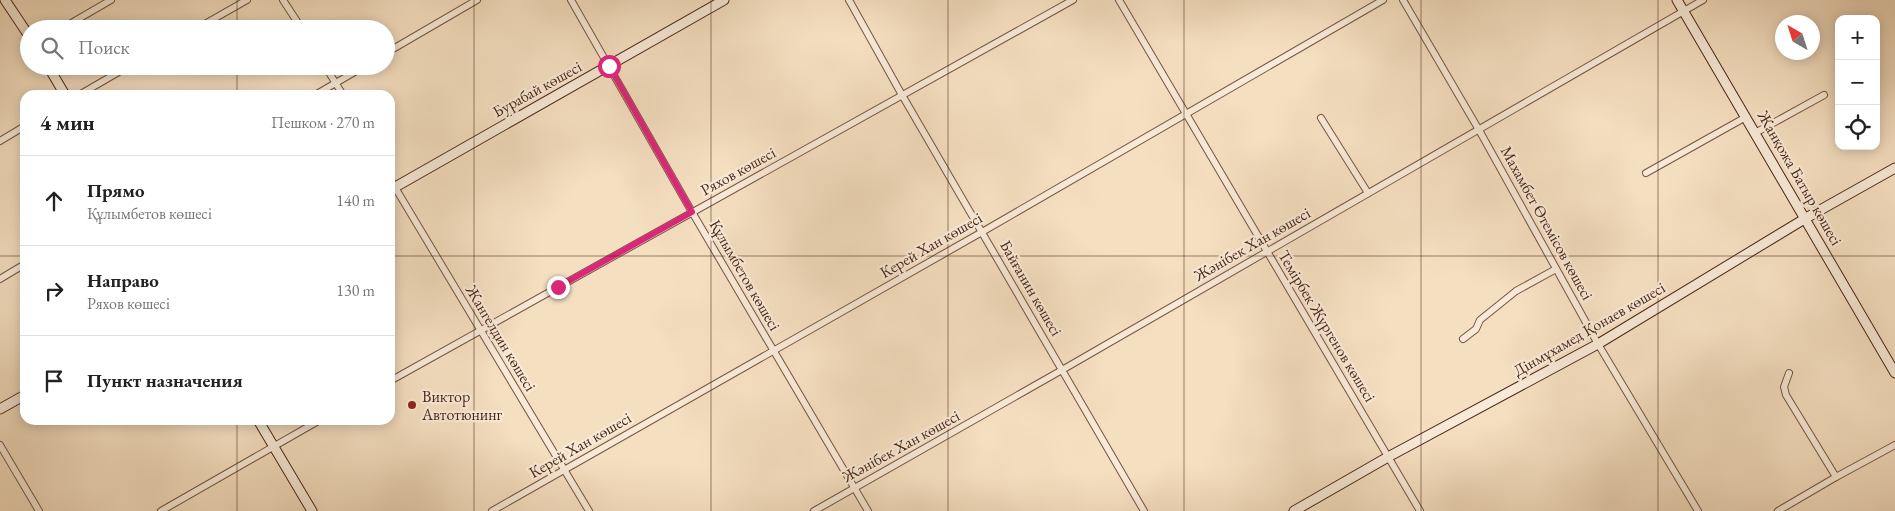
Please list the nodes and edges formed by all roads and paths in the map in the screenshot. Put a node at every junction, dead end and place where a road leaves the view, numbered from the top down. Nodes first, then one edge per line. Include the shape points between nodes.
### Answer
1 (5, 0) edge
2 (111, 0) edge
3 (247, 0) edge
4 (283, 0) edge
5 (477, 0) edge
6 (571, 0) edge
7 (724, 0) edge
8 (849, 0) edge
9 (1073, 0) edge
10 (1118, 0) edge
11 (1383, 0) edge
12 (1403, 0) edge
13 (1677, 0) edge
14 (1703, 0) edge
15 (1684, 11) junction
16 (77, 20) edge
17 (212, 20) edge
18 (296, 20) edge
19 (20, 22) edge
20 (395, 49) edge
21 (609, 66) junction
22 (53, 75) edge
23 (114, 75) edge
24 (331, 75) edge
25 (350, 75) edge
26 (336, 83) junction
27 (62, 90) edge
28 (87, 90) edge
29 (324, 90) edge
30 (340, 90) edge
31 (1824, 95) dead end
32 (902, 96) junction
33 (1186, 114) junction
34 (1746, 117) junction
35 (1321, 118) dead end
36 (20, 129) edge
37 (1479, 130) junction
38 (1756, 133) junction
39 (0, 141) edge
40 (1895, 168) edge
41 (1646, 173) dead end
42 (395, 183) edge
43 (395, 190) edge
44 (1368, 193) junction
45 (692, 212) junction
46 (1806, 218) junction
47 (982, 232) junction
48 (1267, 251) junction
49 (20, 267) edge
50 (1556, 269) junction
51 (0, 279) edge
52 (480, 330) junction
53 (1463, 339) dead end
54 (1598, 344) junction
55 (774, 351) junction
56 (1062, 370) junction
57 (1789, 373) dead end
58 (1895, 373) edge
59 (395, 378) edge
60 (20, 398) edge
61 (0, 409) edge
62 (261, 425) edge
63 (311, 425) edge
64 (0, 445) edge
65 (1895, 445) edge
66 (273, 446) junction
67 (1388, 457) junction
68 (565, 470) junction
69 (1836, 477) junction
70 (854, 488) junction
71 (40, 511) edge
72 (161, 511) edge
73 (312, 511) edge
74 (492, 511) edge
75 (589, 511) edge
76 (814, 511) edge
77 (868, 511) edge
78 (1144, 511) edge
79 (1294, 511) edge
80 (1420, 511) edge
81 (1698, 511) edge
82 (1778, 511) edge

1 - 19 street
2 - 16 street
3 - 17 street
4 - 18 street
5 - 20 street
6 - 21 street, Құлымбетов көшесі
7 - 21 street, Бурабай көшесі
8 - 32 street, Байғанин көшесі
9 - 32 street, Ряхов көшесі
10 - 33 street, Темірбек Жүргенов көшесі
11 - 33 street, Керей Хан көшесі
12 - 37 street, Махамбет Өтемісов көшесі
13 - 15 street, Жанқожа Батыр көшесі
14 - 15 street, Жәнібек Хан көшесі
15 - 34 street, Жанқожа Батыр көшесі
15 - 37 street, Жәнібек Хан көшесі
21 - 42 street, Бурабай көшесі
21 - 45 street, Құлымбетов көшесі
22 - 27 street
23 - 28 street
24 - 26 street
25 - 26 street
26 - 29 street
26 - 30 street
31 - 38 street
32 - 45 street, Ряхов көшесі
32 - 47 street, Байғанин көшесі
33 - 47 street, Керей Хан көшесі
33 - 48 street, Темірбек Жүргенов көшесі
34 - 38 street, Жанқожа Батыр көшесі
34 - 41 street
35 - 44 street
36 - 39 street
37 - 44 street, Жәнібек Хан көшесі
37 - 50 street, Махамбет Өтемісов көшесі
38 - 46 street, Жанқожа Батыр көшесі
40 - 46 street, Дінмұхамед Қонаев көшесі
43 - 52 street, Жангелдин көшесі
44 - 48 street, Жәнібек Хан көшесі
45 - 52 street, Ряхов көшесі
45 - 55 street, Құлымбетов көшесі
46 - 54 street, Дінмұхамед Қонаев көшесі
46 - 58 street, Жанқожа Батыр көшесі
47 - 55 street, Керей Хан көшесі
47 - 56 street, Байғанин көшесі
48 - 56 street, Жәнібек Хан көшесі
48 - 67 street, Темірбек Жүргенов көшесі
49 - 51 street
50 - 53 street via 1516,291 1480,320 1476,329
50 - 54 street, Махамбет Өтемісов көшесі
52 - 59 street, Ряхов көшесі
52 - 68 street, Жангелдин көшесі
54 - 67 street, Дінмұхамед Қонаев көшесі
54 - 81 street, Махамбет Өтемісов көшесі
55 - 68 street, Керей Хан көшесі
55 - 70 street, Құлымбетов көшесі
56 - 70 street, Жәнібек Хан көшесі
56 - 78 street, Байғанин көшесі
57 - 69 street via 1784,387 1786,395
60 - 61 street
62 - 66 street
63 - 66 street
64 - 71 street
65 - 69 street
66 - 72 street
66 - 73 street
67 - 79 street, Дінмұхамед Қонаев көшесі
67 - 80 street, Темірбек Жүргенов көшесі
68 - 74 street, Керей Хан көшесі
68 - 75 street, Жангелдин көшесі
69 - 82 street
70 - 76 street, Жәнібек Хан көшесі
70 - 77 street, Құлымбетов көшесі

